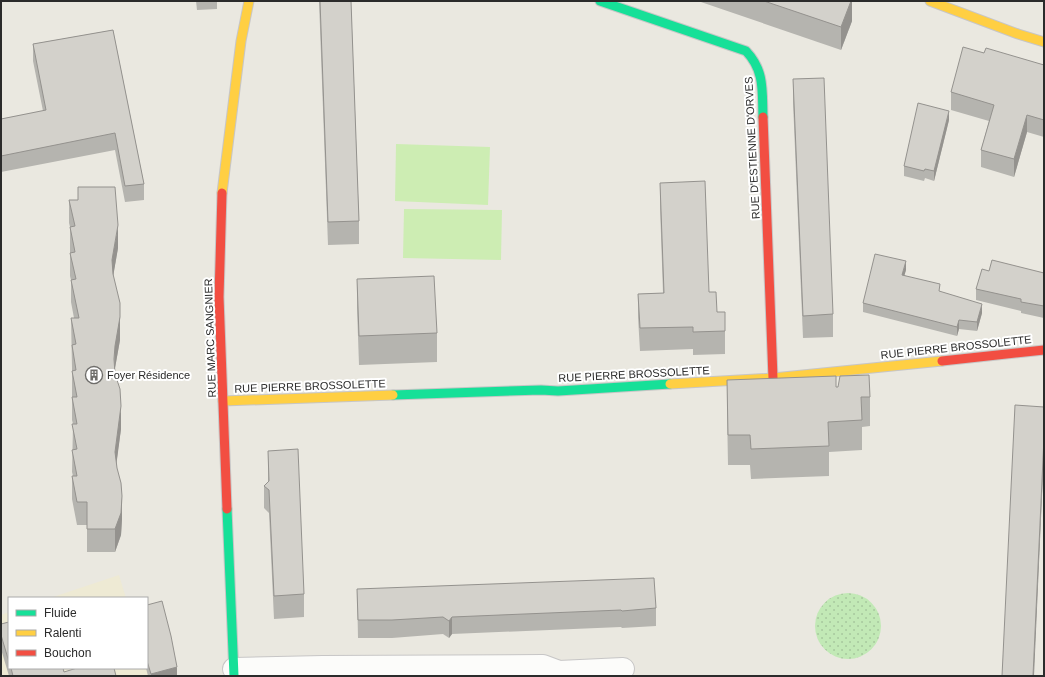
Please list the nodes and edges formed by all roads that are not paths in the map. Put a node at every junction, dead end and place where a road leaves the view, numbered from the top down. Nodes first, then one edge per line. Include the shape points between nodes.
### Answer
1 (249, 1) edge
2 (600, 1) edge
3 (930, 1) edge
4 (1044, 42) edge
5 (1044, 350) edge
6 (773, 378) junction
7 (224, 401) junction
8 (623, 669) dead end
9 (234, 672) edge

1 - 7 street, RUE MARC SANGNIER via 221,197 219,297
2 - 6 street, RUE D'ESTIENNE D'ORVES via 746,51 760,68
3 - 4 street
5 - 6 street, RUE PIERRE BROSSOLETTE
6 - 7 street, RUE PIERRE BROSSOLETTE via 558,391
7 - 9 street, RUE MARC SANGNIER
8 - 9 street via 559,672 543,666 323,667

